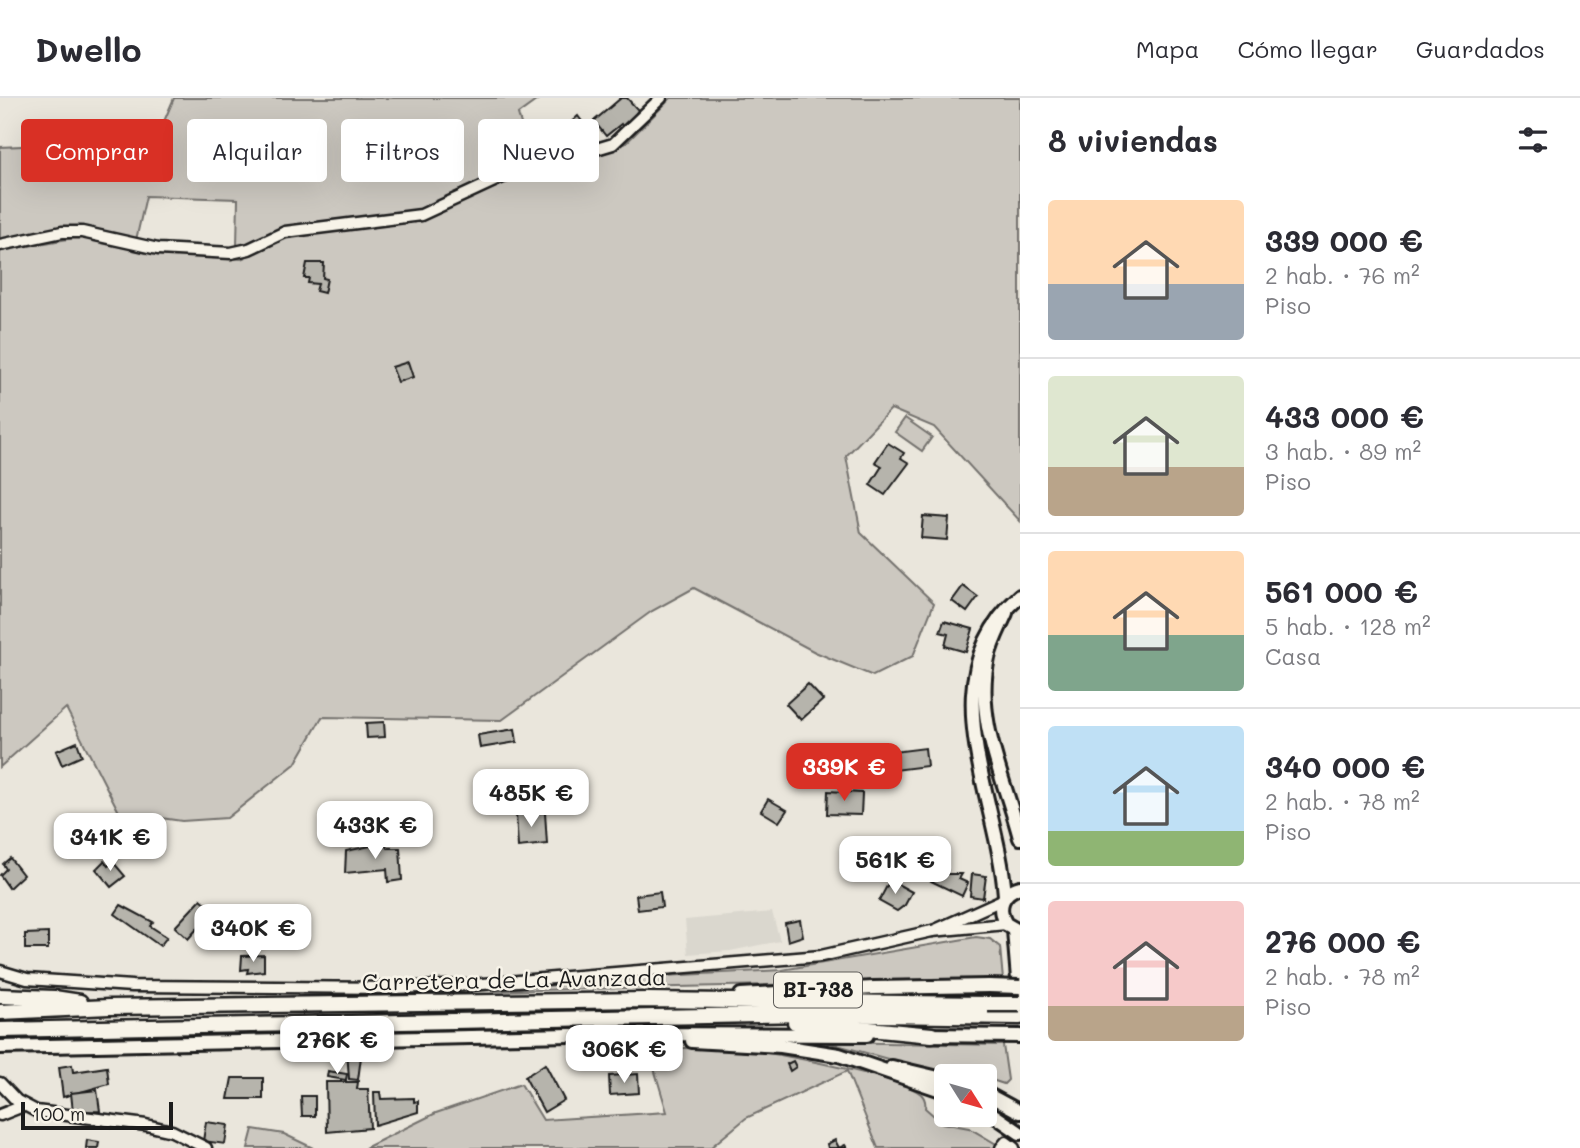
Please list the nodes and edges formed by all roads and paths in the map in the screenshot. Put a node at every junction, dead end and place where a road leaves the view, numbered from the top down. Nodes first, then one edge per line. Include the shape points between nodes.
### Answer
1 (661, 98) edge
2 (0, 245) edge
3 (1020, 596) edge
4 (1009, 607) junction
5 (1020, 838) edge
6 (1020, 887) edge
7 (1004, 898) junction
8 (1013, 928) edge
9 (932, 932) junction
10 (0, 971) edge
11 (1020, 986) edge
12 (0, 996) edge
13 (647, 1000) junction
14 (1020, 1004) edge
15 (109, 1007) junction
16 (987, 1010) junction
17 (0, 1012) edge
18 (721, 1015) junction
19 (1020, 1017) edge
20 (0, 1030) edge
21 (618, 1034) junction
22 (932, 1035) junction
23 (1020, 1036) edge
24 (0, 1047) edge
25 (874, 1065) junction
26 (934, 1076) edge
27 (0, 1083) edge
28 (934, 1087) edge
29 (998, 1100) edge
30 (23, 1106) junction
31 (1020, 1112) edge
32 (0, 1115) edge
33 (998, 1118) edge
34 (1020, 1133) edge
35 (206, 1148) edge
36 (1001, 1148) edge
37 (1014, 1148) edge

1 - 2 street via 613,144 503,177 421,215 285,232 231,253 158,249 82,232
3 - 4 main road
4 - 5 main road via 988,655 984,708
4 - 7 main road via 982,643 972,676 971,704
6 - 7 main road
7 - 8 main road via 1001,912
7 - 9 street
8 - 9 street via 980,926
8 - 14 main road
9 - 10 street via 821,956 471,985 132,986 27,979
11 - 13 main road, BI-738, bridge
12 - 15 highway
13 - 15 highway, Carretera de La Avanzada
13 - 16 highway, Carretera de La Avanzada via 810,999
14 - 16 highway, bridge
15 - 17 highway, Carretera de La Avanzada
16 - 18 highway, Carretera de La Avanzada
16 - 19 highway
18 - 20 highway, Carretera de La Avanzada
18 - 22 highway
21 - 22 main road, BI-738
21 - 24 main road, BI-738
21 - 25 main road via 662,1041 781,1046
22 - 23 main road, BI-738
25 - 26 main road
25 - 28 main road
27 - 30 street
29 - 31 main road
30 - 32 street
30 - 35 street via 159,1128
33 - 34 main road
36 - 37 street via 1006,1142

